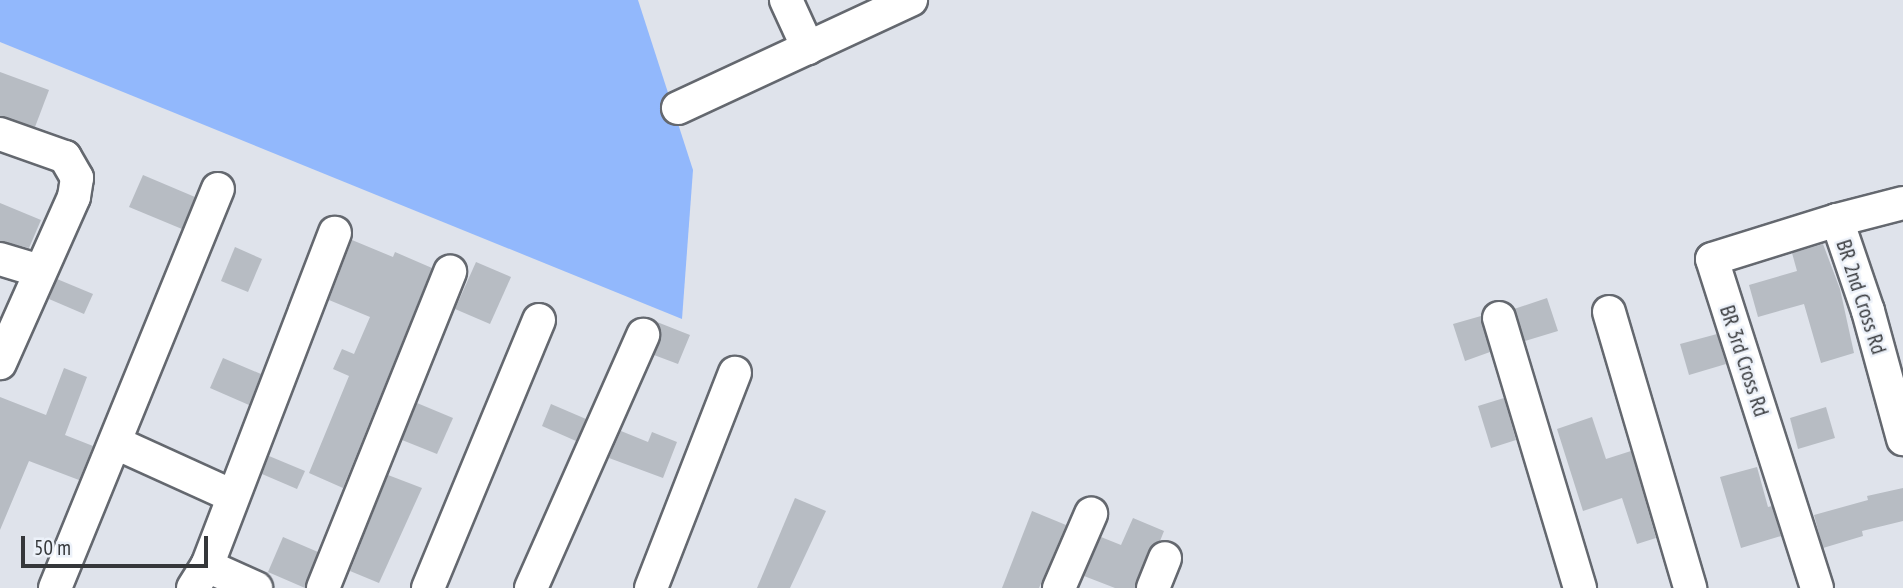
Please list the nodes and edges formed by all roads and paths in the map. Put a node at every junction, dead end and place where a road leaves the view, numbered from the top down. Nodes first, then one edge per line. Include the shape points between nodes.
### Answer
1 (786, 0) edge
2 (911, 0) edge
3 (808, 48) junction
4 (678, 108) dead end
5 (0, 134) edge
6 (218, 188) dead end
7 (1903, 203) edge
8 (1837, 220) junction
9 (335, 233) dead end
10 (0, 259) edge
11 (40, 271) junction
12 (450, 272) dead end
13 (1609, 312) dead end
14 (1499, 318) dead end
15 (539, 320) dead end
16 (643, 335) dead end
17 (0, 363) edge
18 (735, 373) dead end
19 (1903, 439) edge
20 (116, 443) junction
21 (233, 496) junction
22 (1091, 514) dead end
23 (1165, 558) dead end
24 (200, 577) edge
25 (55, 588) edge
26 (256, 588) edge
27 (323, 588) edge
28 (428, 588) edge
29 (531, 588) edge
30 (651, 588) edge
31 (1059, 588) edge
32 (1153, 588) edge
33 (1580, 588) edge
34 (1690, 588) edge
35 (1817, 588) edge

1 - 3 street
2 - 3 street
3 - 4 street
5 - 11 street via 65,157 77,178 74,197
6 - 20 street
7 - 8 street, BR 2nd Cross Rd
8 - 19 street, BR 2nd Cross Rd
8 - 35 street, BR 3rd Cross Rd via 1712,259
9 - 21 street
10 - 11 street
11 - 17 street
12 - 27 street
13 - 34 street
14 - 33 street
15 - 28 street
16 - 29 street
18 - 30 street
20 - 21 street
20 - 25 street
21 - 24 street
22 - 31 street
23 - 32 street
24 - 26 street

